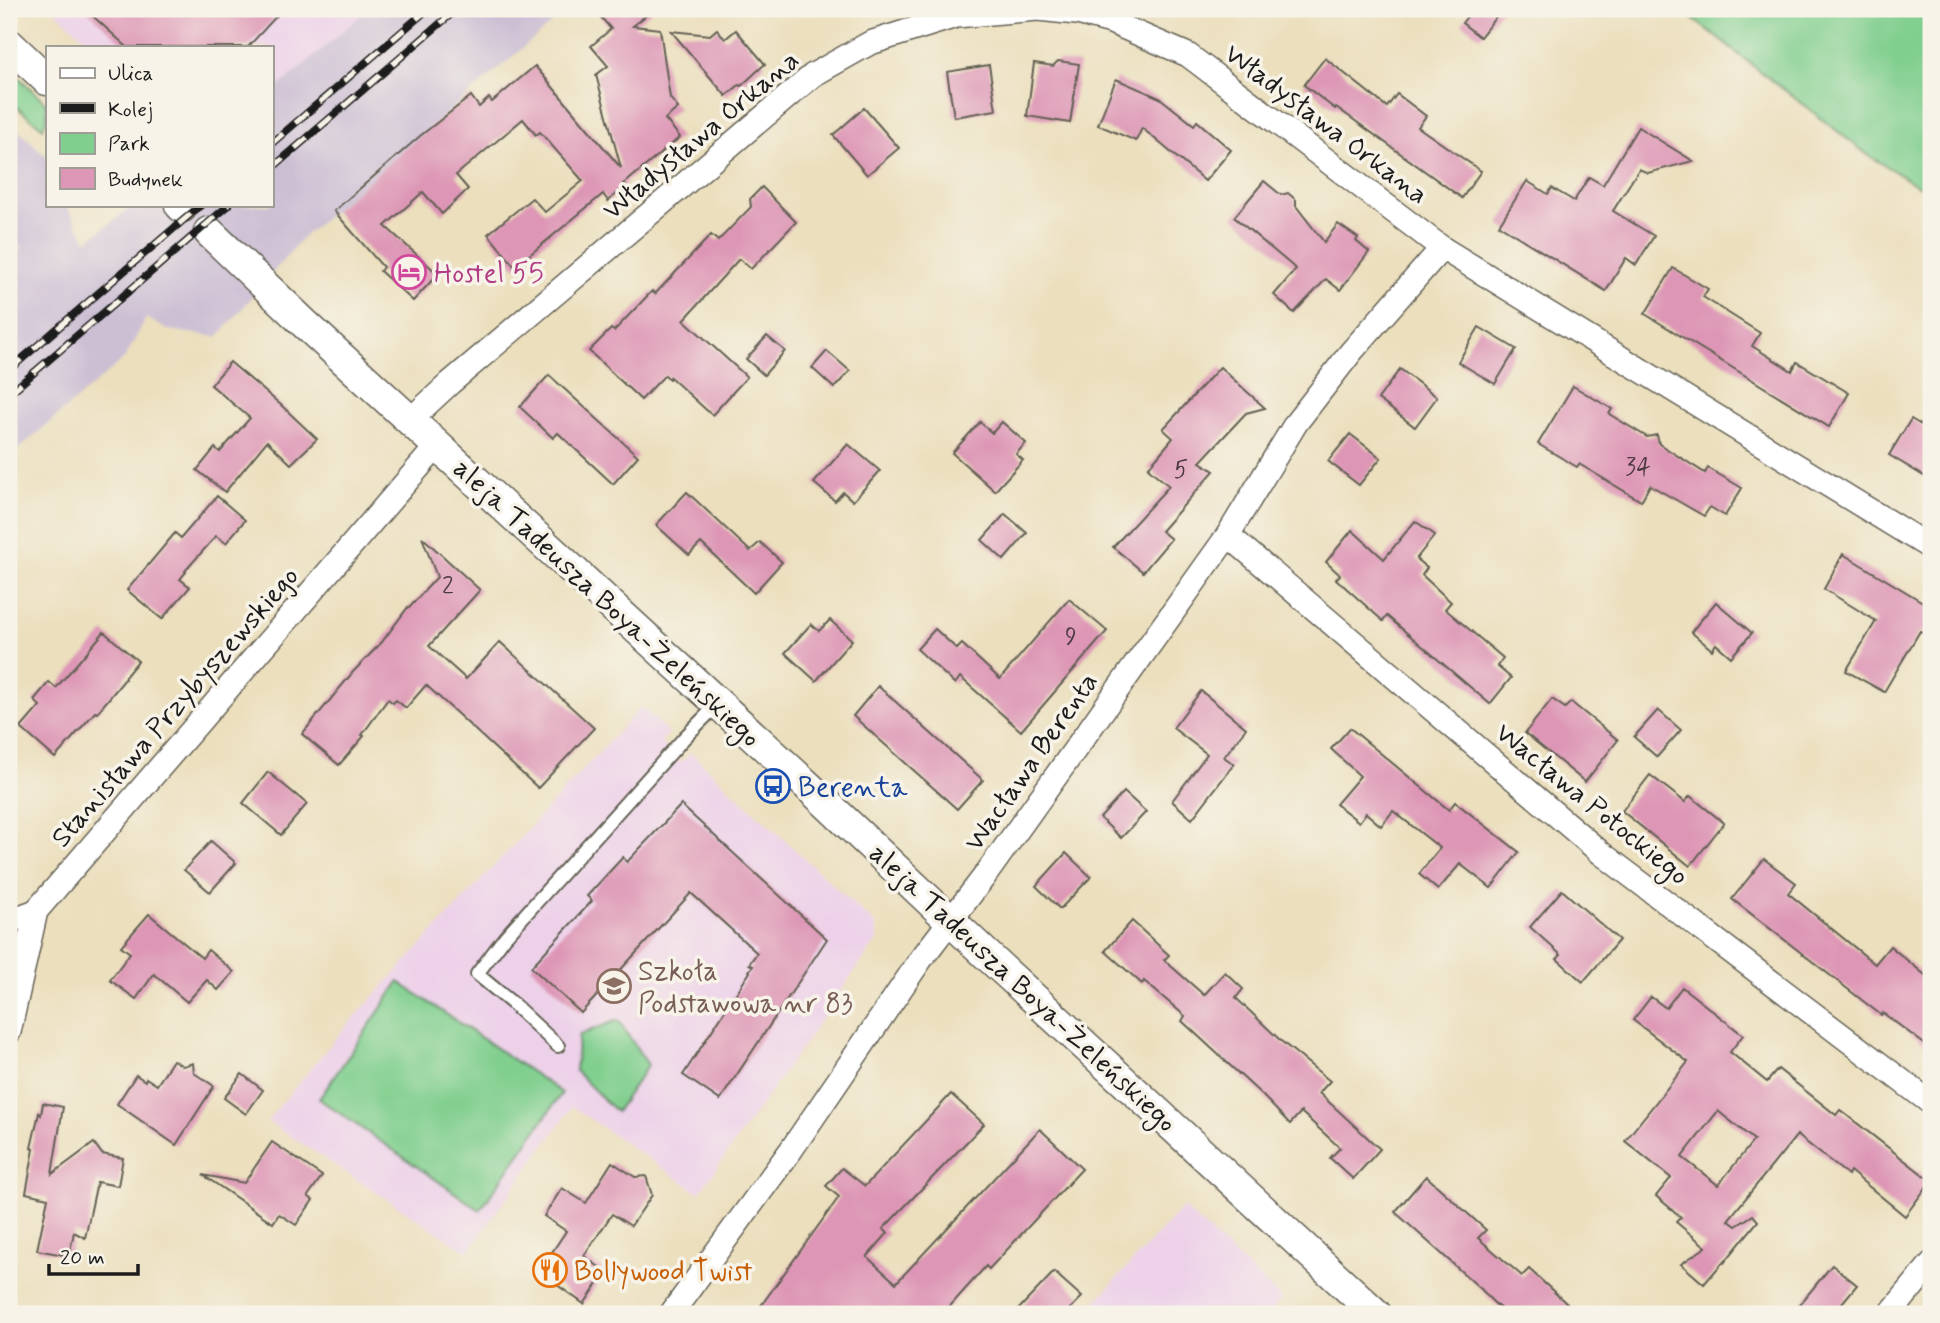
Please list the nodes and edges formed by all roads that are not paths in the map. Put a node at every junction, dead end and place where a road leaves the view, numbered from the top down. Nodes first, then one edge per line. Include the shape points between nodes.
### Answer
1 (9, 44) edge
2 (46, 79) edge
3 (209, 232) dead end
4 (1442, 247) junction
5 (410, 420) junction
6 (438, 445) junction
7 (1228, 535) junction
8 (1931, 548) edge
9 (718, 704) junction
10 (36, 911) junction
11 (952, 920) junction
12 (9, 921) edge
13 (9, 1032) edge
14 (558, 1046) dead end
15 (1931, 1103) edge
16 (1931, 1264) edge
17 (671, 1314) edge
18 (1376, 1314) edge
19 (1890, 1314) edge

1 - 2 street
3 - 5 street, aleja Tadeusza Boya-Żeleńskiego
4 - 5 street, Władysława Orkana via 1188,55 1111,22 1077,13 1038,9 956,16 870,43 813,75
4 - 7 street, Wacława Berenta via 1296,424
4 - 8 street, Władysława Orkana
5 - 6 street, aleja Tadeusza Boya-Żeleńskiego
6 - 9 street, aleja Tadeusza Boya-Żeleńskiego
6 - 10 street, Stanisława Przybyszewskiego
7 - 11 street, Wacława Berenta
7 - 15 street, Wacława Potockiego via 1601,853
9 - 11 street, aleja Tadeusza Boya-Żeleńskiego
9 - 14 lane via 505,937 477,974
10 - 12 street
10 - 13 street, Stanisława Przybyszewskiego
11 - 17 street, Wacława Berenta
11 - 18 street, aleja Tadeusza Boya-Żeleńskiego
16 - 19 street

